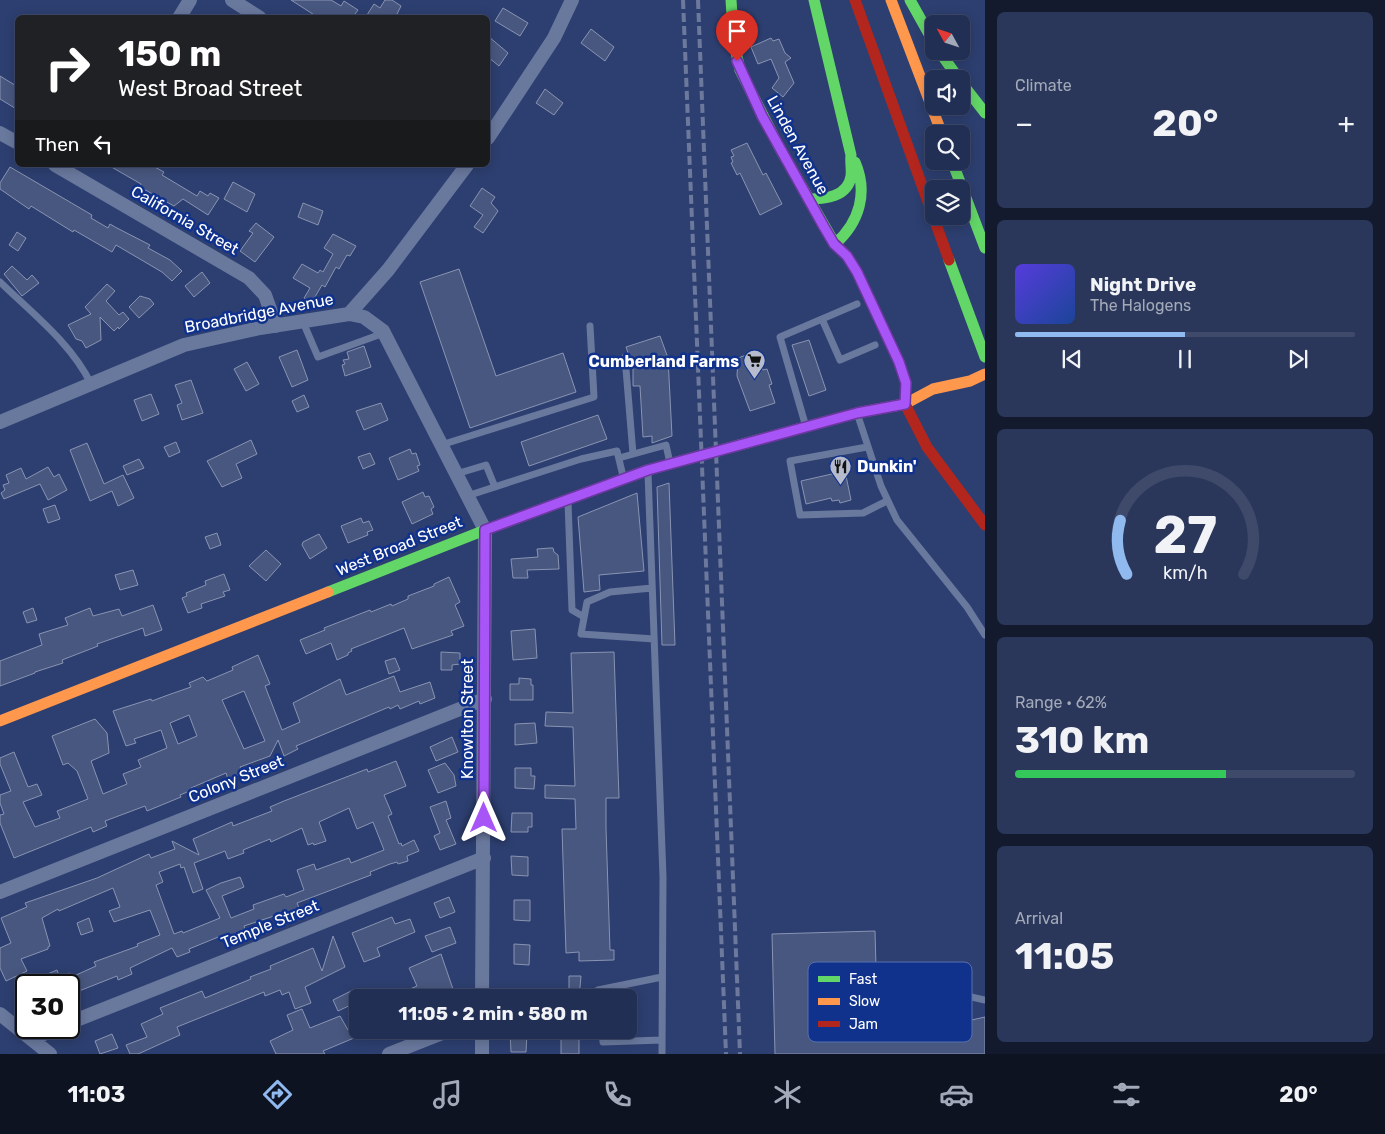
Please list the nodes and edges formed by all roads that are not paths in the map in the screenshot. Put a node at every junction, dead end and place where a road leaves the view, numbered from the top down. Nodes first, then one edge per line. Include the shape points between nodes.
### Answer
1 (190, 0) edge
2 (232, 0) edge
3 (572, 0) edge
4 (731, 0) edge
5 (814, 0) edge
6 (855, 0) edge
7 (891, 0) edge
8 (910, 0) edge
9 (181, 15) edge
10 (255, 15) edge
11 (925, 27) edge
12 (970, 94) edge
13 (985, 114) edge
14 (939, 125) edge
15 (0, 133) edge
16 (490, 135) edge
17 (15, 141) edge
18 (851, 155) junction
19 (58, 167) edge
20 (83, 167) edge
21 (465, 167) edge
22 (955, 170) edge
23 (76, 177) junction
24 (808, 199) junction
25 (834, 244) junction
26 (985, 248) edge
27 (846, 277) dead end
28 (0, 282) edge
29 (857, 303) dead end
30 (349, 314) junction
31 (822, 319) junction
32 (303, 322) junction
33 (276, 326) junction
34 (590, 326) dead end
35 (384, 333) junction
36 (875, 345) dead end
37 (984, 353) edge
38 (625, 357) dead end
39 (985, 374) edge
40 (91, 384) junction
41 (893, 387) dead end
42 (905, 404) junction
43 (930, 405) dead end
44 (857, 413) junction
45 (0, 422) edge
46 (806, 427) junction
47 (440, 445) junction
48 (868, 447) junction
49 (633, 454) junction
50 (619, 458) junction
51 (670, 464) junction
52 (648, 470) junction
53 (455, 474) junction
54 (623, 479) junction
55 (495, 487) junction
56 (467, 496) junction
57 (568, 500) junction
58 (888, 501) junction
59 (985, 525) edge
60 (485, 530) junction
61 (652, 588) junction
62 (584, 617) junction
63 (985, 635) edge
64 (654, 639) junction
65 (485, 699) junction
66 (0, 721) edge
67 (484, 858) junction
68 (0, 892) edge
69 (662, 977) junction
70 (482, 989) edge
71 (603, 989) edge
72 (972, 997) edge
73 (985, 1000) edge
74 (0, 1014) edge
75 (80, 1019) edge
76 (15, 1026) edge
77 (31, 1039) edge
78 (427, 1039) edge
79 (482, 1039) edge
80 (603, 1039) edge
81 (662, 1040) junction
82 (50, 1054) edge
83 (389, 1054) edge
84 (482, 1054) edge
85 (662, 1054) edge

1 - 9 street
2 - 10 street
3 - 16 street via 554,38
4 - 24 main road, Linden Avenue via 734,43 740,70
5 - 18 main road
6 - 37 main road via 898,126
7 - 14 main road
8 - 11 main road
12 - 13 main road
15 - 17 street
18 - 24 main road via 850,178 844,190 829,199
18 - 25 main road via 861,176 860,203 848,232
19 - 23 street, California Street
20 - 23 street
21 - 30 street, Broadbridge Avenue via 388,270
22 - 26 main road
23 - 33 street, California Street via 249,278 265,295
24 - 25 main road, Linden Avenue
25 - 27 main road, Linden Avenue
25 - 42 main road, Linden Avenue via 857,272 899,362 906,383
28 - 40 lane via 83,368
29 - 31 lane
30 - 32 street, Broadbridge Avenue
30 - 35 street via 370,320
31 - 36 lane via 840,360
31 - 46 lane via 780,337
32 - 33 street, Broadbridge Avenue
32 - 35 lane via 318,357
33 - 40 street, Broadbridge Avenue via 184,345
34 - 47 lane via 594,397
35 - 47 street
38 - 49 lane
39 - 42 main road, West Broad Street via 933,389
40 - 45 street, Broadbridge Avenue
41 - 42 main road
42 - 43 main road, West Broad Street
42 - 44 main road, West Broad Street
42 - 59 main road via 927,447
44 - 46 main road, West Broad Street
44 - 48 lane
46 - 51 main road, West Broad Street
47 - 53 street
48 - 58 lane
48 - 58 lane via 790,461 800,515 863,513
49 - 50 lane
49 - 51 lane via 666,445
50 - 54 lane
50 - 55 lane via 617,451 581,459
51 - 52 main road, West Broad Street
52 - 54 main road, West Broad Street
52 - 61 lane
53 - 55 lane via 486,465
53 - 56 street
54 - 57 main road, West Broad Street
55 - 56 lane
56 - 60 street
57 - 60 main road, West Broad Street
57 - 62 lane via 572,610
58 - 63 lane via 897,520 967,607
60 - 65 street, Knowlton Street
60 - 66 main road, West Broad Street
61 - 62 lane via 610,592 587,602
61 - 64 lane
62 - 64 lane via 581,634
64 - 69 lane
65 - 67 street, Knowlton Street
65 - 68 street, Colony Street
67 - 70 street, Knowlton Street
67 - 75 street, Temple Street
69 - 71 lane
69 - 81 lane
72 - 73 lane
74 - 76 street
77 - 82 street
78 - 83 street
79 - 84 street
80 - 81 lane via 603,1042
81 - 85 lane

